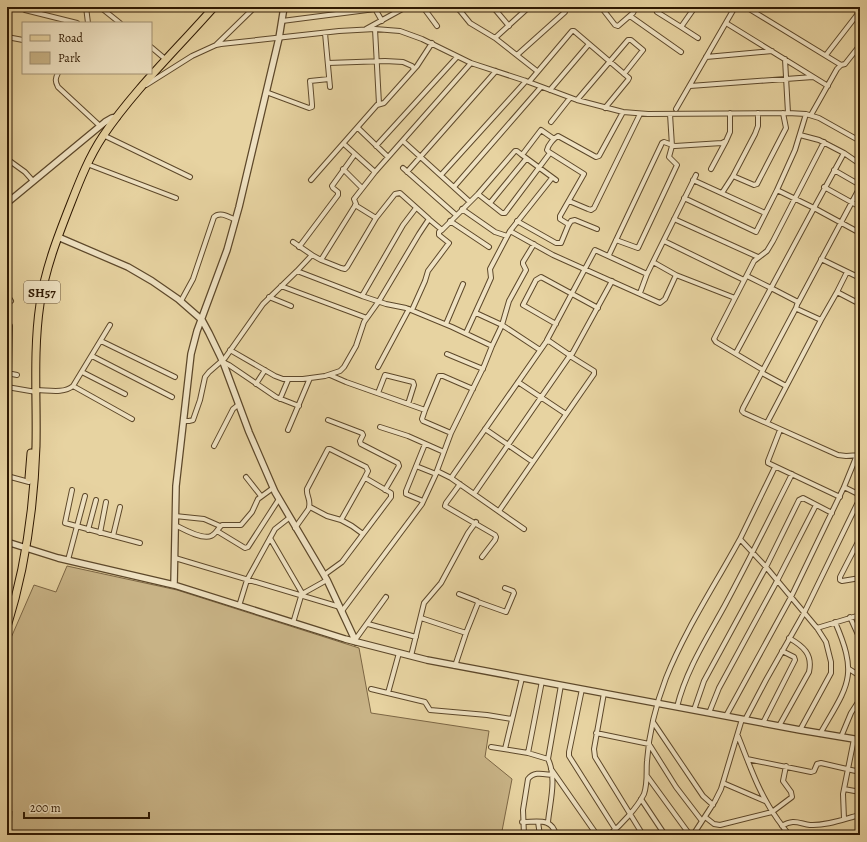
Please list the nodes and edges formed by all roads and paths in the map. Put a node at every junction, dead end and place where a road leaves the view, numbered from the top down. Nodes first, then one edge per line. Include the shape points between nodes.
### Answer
1 (86, 7) edge
2 (100, 7) edge
3 (210, 7) edge
4 (214, 7) edge
5 (255, 7) edge
6 (274, 7) edge
7 (406, 7) edge
8 (423, 7) edge
9 (466, 7) edge
10 (493, 7) edge
11 (530, 7) edge
12 (565, 7) edge
13 (601, 7) edge
14 (632, 7) edge
15 (735, 7) edge
16 (746, 7) edge
17 (375, 8) edge
18 (693, 8) edge
19 (284, 9) edge
20 (459, 9) edge
21 (524, 9) edge
22 (25, 10) dead end
23 (860, 11) edge
24 (656, 12) dead end
25 (630, 16) junction
26 (203, 17) junction
27 (282, 21) junction
28 (382, 21) junction
29 (73, 22) edge
30 (88, 22) edge
31 (119, 22) edge
32 (726, 23) junction
33 (437, 26) dead end
34 (509, 26) junction
35 (681, 27) junction
36 (375, 29) junction
37 (364, 30) junction
38 (325, 33) junction
39 (7, 37) edge
40 (279, 38) junction
41 (495, 38) junction
42 (698, 38) dead end
43 (22, 40) edge
44 (432, 43) junction
45 (589, 44) junction
46 (216, 45) junction
47 (860, 45) edge
48 (152, 48) edge
49 (772, 51) junction
50 (681, 52) dead end
51 (517, 55) junction
52 (826, 55) junction
53 (457, 57) junction
54 (706, 57) junction
55 (164, 58) junction
56 (785, 60) junction
57 (608, 61) junction
58 (376, 62) junction
59 (328, 63) junction
60 (471, 63) junction
61 (842, 65) junction
62 (414, 69) junction
63 (496, 71) junction
64 (537, 71) junction
65 (152, 72) edge
66 (58, 74) edge
67 (150, 74) edge
68 (624, 74) junction
69 (813, 77) junction
70 (329, 79) junction
71 (786, 79) junction
72 (527, 81) junction
73 (144, 86) junction
74 (690, 86) junction
75 (828, 86) junction
76 (330, 87) dead end
77 (541, 87) junction
78 (550, 90) junction
79 (266, 92) junction
80 (570, 98) junction
81 (577, 100) junction
82 (379, 104) junction
83 (605, 108) junction
84 (676, 109) dead end
85 (624, 112) junction
86 (758, 113) junction
87 (786, 113) junction
88 (640, 114) junction
89 (670, 114) junction
90 (730, 114) junction
91 (806, 114) junction
92 (811, 115) junction
93 (114, 118) junction
94 (551, 122) dead end
95 (100, 126) junction
96 (358, 128) junction
97 (104, 135) junction
98 (800, 135) junction
99 (554, 139) junction
100 (403, 141) junction
101 (726, 141) junction
102 (860, 141) edge
103 (824, 142) junction
104 (344, 144) junction
105 (376, 146) junction
106 (672, 146) junction
107 (550, 153) junction
108 (844, 153) junction
109 (354, 154) junction
110 (522, 154) junction
111 (388, 157) junction
112 (420, 157) junction
113 (7, 159) edge
114 (526, 159) junction
115 (87, 164) junction
116 (860, 164) edge
117 (403, 168) dead end
118 (539, 168) junction
119 (343, 169) junction
120 (711, 169) dead end
121 (834, 170) junction
122 (375, 172) junction
123 (407, 172) junction
124 (441, 175) junction
125 (696, 175) dead end
126 (733, 176) junction
127 (190, 177) dead end
128 (311, 180) dead end
129 (693, 180) junction
130 (33, 181) junction
131 (860, 186) edge
132 (454, 187) junction
133 (824, 187) junction
134 (362, 188) junction
135 (777, 190) junction
136 (722, 193) junction
137 (478, 194) junction
138 (176, 198) dead end
139 (684, 198) junction
140 (795, 198) junction
141 (569, 201) junction
142 (470, 202) junction
143 (852, 202) junction
144 (7, 203) edge
145 (490, 203) junction
146 (355, 205) junction
147 (416, 208) junction
148 (814, 208) junction
149 (860, 208) edge
150 (462, 209) junction
151 (765, 213) junction
152 (456, 215) junction
153 (376, 218) junction
154 (674, 219) junction
155 (236, 220) junction
156 (430, 220) junction
157 (450, 221) junction
158 (517, 221) junction
159 (841, 222) junction
160 (568, 226) junction
161 (597, 229) dead end
162 (442, 230) junction
163 (510, 231) junction
164 (860, 233) edge
165 (507, 236) junction
166 (58, 237) junction
167 (616, 240) junction
168 (293, 242) dead end
169 (664, 242) junction
170 (534, 244) junction
171 (299, 247) junction
172 (489, 247) dead end
173 (312, 255) junction
174 (609, 255) junction
175 (758, 257) junction
176 (821, 259) junction
177 (321, 260) junction
178 (654, 262) junction
179 (585, 269) junction
180 (297, 271) junction
181 (847, 272) junction
182 (647, 274) junction
183 (676, 275) junction
184 (746, 278) junction
185 (860, 278) edge
186 (612, 281) junction
187 (463, 284) dead end
188 (281, 286) junction
189 (771, 288) junction
190 (837, 292) junction
191 (640, 293) junction
192 (7, 295) edge
193 (572, 295) junction
194 (362, 296) junction
195 (269, 297) junction
196 (735, 298) junction
197 (11, 301) dead end
198 (182, 301) junction
199 (379, 301) junction
200 (860, 304) edge
201 (291, 306) dead end
202 (797, 306) junction
203 (598, 308) junction
204 (411, 310) junction
205 (476, 313) junction
206 (367, 318) junction
207 (202, 320) junction
208 (821, 320) junction
209 (446, 324) junction
210 (556, 324) junction
211 (110, 325) dead end
212 (502, 325) junction
213 (10, 326) dead end
214 (466, 333) junction
215 (547, 340) junction
216 (101, 341) junction
217 (492, 346) junction
218 (230, 350) junction
219 (540, 350) junction
220 (736, 353) junction
221 (447, 354) dead end
222 (571, 355) junction
223 (92, 356) junction
224 (222, 361) junction
225 (378, 366) dead end
226 (483, 369) junction
227 (265, 370) junction
228 (82, 372) junction
229 (762, 372) junction
230 (8, 373) edge
231 (330, 375) junction
232 (17, 376) dead end
233 (175, 377) dead end
234 (310, 378) junction
235 (288, 380) junction
236 (518, 382) junction
237 (256, 384) junction
238 (73, 386) junction
239 (786, 386) junction
240 (7, 387) edge
241 (473, 389) junction
242 (35, 391) junction
243 (378, 393) junction
244 (125, 394) dead end
245 (172, 397) dead end
246 (542, 397) junction
247 (280, 399) junction
248 (408, 404) junction
249 (238, 405) junction
250 (299, 406) junction
251 (425, 410) junction
252 (566, 414) junction
253 (132, 419) dead end
254 (328, 420) dead end
255 (183, 421) junction
256 (767, 423) junction
257 (380, 428) dead end
258 (485, 429) junction
259 (288, 430) dead end
260 (780, 430) junction
261 (451, 433) junction
262 (425, 444) junction
263 (509, 445) junction
264 (214, 446) dead end
265 (444, 452) junction
266 (859, 455) edge
267 (533, 462) junction
268 (416, 466) junction
269 (775, 466) junction
270 (437, 473) junction
271 (792, 474) junction
272 (7, 476) edge
273 (246, 477) dead end
274 (452, 478) junction
275 (364, 480) junction
276 (29, 482) junction
277 (460, 484) junction
278 (844, 487) junction
279 (274, 488) junction
280 (72, 490) dead end
281 (385, 490) junction
282 (474, 494) junction
283 (860, 494) edge
284 (85, 496) dead end
285 (262, 496) junction
286 (840, 497) junction
287 (860, 498) edge
288 (279, 499) junction
289 (96, 500) dead end
290 (423, 501) junction
291 (106, 502) dead end
292 (816, 505) junction
293 (309, 507) junction
294 (120, 508) dead end
295 (499, 511) junction
296 (832, 513) junction
297 (175, 516) junction
298 (289, 518) junction
299 (341, 520) junction
300 (476, 522) junction
301 (175, 525) junction
302 (220, 526) junction
303 (77, 527) junction
304 (295, 528) junction
305 (524, 528) dead end
306 (88, 530) junction
307 (217, 531) junction
308 (100, 532) junction
309 (363, 534) junction
310 (113, 536) junction
311 (270, 538) junction
312 (860, 538) edge
313 (740, 540) junction
314 (7, 542) edge
315 (140, 543) dead end
316 (25, 548) junction
317 (753, 552) junction
318 (482, 557) dead end
319 (175, 558) junction
320 (68, 560) junction
321 (766, 567) junction
322 (324, 575) junction
323 (860, 578) edge
324 (247, 580) junction
325 (327, 580) junction
326 (777, 581) junction
327 (174, 585) junction
328 (505, 588) dead end
329 (459, 594) dead end
330 (301, 595) junction
331 (386, 597) dead end
332 (791, 597) junction
333 (9, 599) edge
334 (478, 602) junction
335 (239, 606) junction
336 (341, 609) junction
337 (804, 613) junction
338 (7, 614) edge
339 (860, 614) edge
340 (850, 617) junction
341 (421, 618) junction
342 (835, 622) junction
343 (294, 623) junction
344 (368, 624) junction
345 (7, 627) edge
346 (817, 628) junction
347 (466, 633) junction
348 (416, 637) junction
349 (789, 638) junction
350 (860, 639) edge
351 (356, 641) junction
352 (782, 650) junction
353 (399, 653) junction
354 (411, 656) junction
355 (455, 666) junction
356 (849, 669) junction
357 (860, 676) edge
358 (522, 678) junction
359 (542, 681) junction
360 (561, 685) junction
361 (371, 689) dead end
362 (582, 689) junction
363 (388, 693) junction
364 (604, 693) junction
365 (860, 699) edge
366 (657, 703) junction
367 (677, 707) junction
368 (694, 710) junction
369 (709, 713) junction
370 (726, 716) junction
371 (512, 719) junction
372 (744, 719) junction
373 (653, 722) junction
374 (763, 723) junction
375 (780, 726) junction
376 (800, 730) junction
377 (596, 733) junction
378 (820, 734) junction
379 (738, 735) junction
380 (841, 737) junction
381 (857, 740) edge
382 (649, 744) junction
383 (491, 747) dead end
384 (505, 749) junction
385 (528, 753) junction
386 (548, 759) junction
387 (747, 759) junction
388 (786, 766) junction
389 (551, 768) junction
390 (848, 769) junction
391 (860, 772) edge
392 (552, 775) junction
393 (646, 776) junction
394 (723, 783) junction
395 (844, 789) junction
396 (860, 792) edge
397 (641, 799) junction
398 (765, 801) junction
399 (713, 805) junction
400 (772, 812) junction
401 (630, 814) junction
402 (860, 815) edge
403 (704, 819) junction
404 (844, 819) junction
405 (522, 822) junction
406 (538, 822) junction
407 (548, 822) junction
408 (782, 826) junction
409 (615, 830) junction
410 (540, 834) edge
411 (519, 835) edge
412 (524, 835) edge
413 (556, 835) edge
414 (597, 835) edge
415 (609, 835) edge
416 (619, 835) edge
417 (643, 835) edge
418 (665, 835) edge
419 (691, 835) edge
420 (790, 835) edge

1 - 30 street
2 - 31 street
3 - 26 main road, SH57
4 - 26 main road, SH57
5 - 46 street
6 - 19 street
7 - 28 street
8 - 33 street
9 - 20 street
10 - 34 street
11 - 21 street
12 - 51 street via 564,12
13 - 25 street via 618,26
14 - 25 street via 634,11
15 - 32 street
16 - 52 street
17 - 27 street
17 - 28 street
18 - 35 street
19 - 27 street
20 - 41 street via 470,23
21 - 34 street
22 - 29 street
23 - 52 street
24 - 35 street
25 - 50 street
26 - 55 main road, SH57
26 - 73 main road, SH57
27 - 40 street
28 - 37 street
32 - 49 street
32 - 54 street
34 - 41 street
35 - 42 street
36 - 37 street
36 - 44 street via 400,31
36 - 58 street
37 - 38 street
38 - 40 street
38 - 59 street
39 - 43 street
40 - 46 street
40 - 79 street
41 - 51 street
44 - 53 street
44 - 62 street
45 - 57 street
45 - 64 street via 576,31 572,31
45 - 78 street
46 - 73 street via 192,56
47 - 61 street
48 - 55 street
49 - 54 street
49 - 56 street
51 - 64 street
52 - 61 street
53 - 60 street
53 - 105 street
54 - 74 street
55 - 65 main road, SH57
56 - 69 street
56 - 71 street
57 - 68 street
57 - 68 street via 628,40 631,40 643,50
57 - 81 street
58 - 59 street
58 - 62 street via 403,62
58 - 82 street
59 - 70 street
60 - 63 street
60 - 100 street
61 - 75 street
62 - 82 street via 384,103
63 - 72 street
63 - 112 street
64 - 72 street
66 - 95 street via 55,82 58,87
67 - 93 main road, SH57
68 - 83 street via 628,80
69 - 71 street
69 - 75 street
70 - 76 street
70 - 79 street via 310,81 312,107 309,108
71 - 74 street
71 - 87 street
72 - 77 street
72 - 124 street
73 - 93 main road, SH57
74 - 84 street
75 - 92 street
77 - 78 street
77 - 132 street
78 - 80 street
79 - 155 street
80 - 81 street
80 - 94 street
81 - 83 street
82 - 96 street
83 - 85 street
85 - 88 street
85 - 99 street via 599,156 596,157 560,136
86 - 87 street
86 - 90 street
86 - 126 street via 755,134
87 - 91 street
87 - 126 street via 786,128 757,184
88 - 89 street
88 - 141 street via 594,208 591,210
89 - 90 street
89 - 106 street
90 - 101 street via 730,132
91 - 92 street
91 - 98 street
92 - 102 street
93 - 95 street
93 - 97 main road, SH57
93 - 242 main road, SH57 via 89,154 52,241 36,306
95 - 130 street
96 - 104 street
96 - 105 street
97 - 115 main road, SH57
97 - 127 street
98 - 103 street
98 - 135 street
99 - 107 street via 547,148
99 - 110 street via 541,130
100 - 111 street
100 - 112 street
101 - 106 street
101 - 120 street
103 - 108 street
103 - 140 street
104 - 109 street
104 - 128 street
105 - 111 street
106 - 167 street via 666,142 662,143
106 - 167 street via 669,157 677,165 638,248
107 - 118 street
107 - 141 street via 584,174
108 - 116 street
108 - 121 street
109 - 119 street
109 - 122 street
110 - 114 street
110 - 137 street via 515,150
111 - 122 street
112 - 123 street
112 - 124 street
113 - 130 street
114 - 118 street
114 - 145 street
115 - 138 street
115 - 166 main road, SH57
117 - 123 street
118 - 145 street via 505,213
118 - 158 street via 554,179
119 - 134 street
119 - 171 street via 332,186 338,195
121 - 131 street
121 - 133 street
122 - 134 street
123 - 152 street
124 - 132 street
125 - 129 street
126 - 136 street
129 - 136 street
129 - 139 street
130 - 144 street
131 - 143 street
132 - 142 street
133 - 143 street
133 - 148 street
134 - 146 street via 354,199
135 - 140 street
135 - 151 street
136 - 151 street
137 - 142 street
137 - 145 street
139 - 151 street via 754,232
139 - 154 street
140 - 148 street
140 - 175 street via 767,251
141 - 160 street via 560,219
142 - 150 street
143 - 149 street
143 - 159 street
146 - 153 street
146 - 177 street
147 - 153 street via 397,193
147 - 156 street
147 - 194 street via 403,225
148 - 159 street
148 - 189 street
150 - 152 street
150 - 165 street via 495,232
152 - 157 street
153 - 177 street via 347,267 344,269
154 - 169 street
154 - 175 street
155 - 198 street via 220,214 214,217 194,279
155 - 207 street
156 - 162 street
156 - 199 street
157 - 162 street
157 - 172 street
158 - 160 street via 559,243
158 - 163 street
159 - 164 street
159 - 176 street
160 - 161 street via 575,220
162 - 204 street via 439,235 449,244 428,271
163 - 165 street
163 - 170 street
165 - 205 street via 490,269 491,278
166 - 198 street via 128,268
166 - 242 main road, SH57 via 40,305
167 - 174 street
168 - 171 street
169 - 178 street
169 - 184 street
170 - 179 street
170 - 212 street via 523,262 526,270 509,301
171 - 173 street
173 - 177 street
173 - 180 street
174 - 179 street via 596,250
174 - 182 street
175 - 184 street
176 - 181 street
176 - 202 street
178 - 182 street
178 - 183 street
179 - 186 street
179 - 193 street
180 - 188 street
180 - 194 street
181 - 185 street
181 - 190 street
182 - 191 street
183 - 191 street via 662,302
183 - 196 street
184 - 189 street
184 - 196 street
186 - 191 street
186 - 203 street
187 - 209 street
188 - 195 street
188 - 206 street
189 - 202 street via 796,301
189 - 220 street
190 - 200 street
190 - 208 street
192 - 197 street
193 - 203 street
193 - 210 street
193 - 210 street via 538,277 523,302 526,307
194 - 199 street
195 - 201 street
195 - 218 street
196 - 220 street via 714,339
198 - 207 street
199 - 204 street
199 - 206 street
202 - 208 street
202 - 229 street
203 - 222 street
204 - 209 street
204 - 225 street
205 - 212 street
205 - 214 street
206 - 231 street via 344,367
207 - 224 street
207 - 255 street via 191,354
208 - 239 street
209 - 214 street
210 - 215 street
211 - 216 street
212 - 217 street
212 - 219 street
213 - 230 street
214 - 217 street
215 - 219 street
215 - 222 street
216 - 223 street
216 - 233 street
217 - 226 street
218 - 224 street
218 - 227 street
219 - 236 street
220 - 229 street
221 - 226 street
222 - 246 street
222 - 252 street via 594,373
223 - 228 street
223 - 245 street
224 - 237 street
224 - 249 street
224 - 255 street via 205,377 193,420
226 - 241 street
227 - 235 street
227 - 237 street
228 - 238 street
228 - 244 street
229 - 239 street
229 - 256 street via 742,411
230 - 232 street
231 - 234 street
231 - 243 street
234 - 235 street
234 - 250 street
235 - 247 street
236 - 246 street
236 - 258 street
237 - 247 street
238 - 242 street via 58,391
238 - 253 street
239 - 256 street
240 - 242 street
241 - 251 street via 439,376
241 - 261 street
242 - 276 main road, SH57
242 - 316 main road, SH57 via 35,466
243 - 248 street
243 - 248 street via 385,375 413,382
246 - 252 street
246 - 263 street
247 - 250 street
248 - 251 street
249 - 264 street via 233,409
249 - 279 street
250 - 259 street
251 - 261 street via 423,422
252 - 267 street
254 - 281 street via 362,433 361,444 398,463
255 - 297 street
256 - 260 street
257 - 262 street
258 - 263 street
258 - 274 street
260 - 266 street via 838,455
260 - 269 street via 768,461
261 - 265 street
262 - 265 street
262 - 268 street
263 - 267 street
263 - 282 street
265 - 270 street
266 - 278 street
267 - 295 street
268 - 270 street
268 - 290 street via 406,493
269 - 271 street
269 - 313 street
270 - 274 street
270 - 290 street
271 - 286 street
271 - 317 street
272 - 276 street
273 - 285 street
274 - 277 street
275 - 281 street
275 - 293 street via 368,471 366,467 328,449 306,491 310,500
275 - 299 street
276 - 316 main road, SH57
277 - 282 street
277 - 300 street via 445,506
278 - 283 street
278 - 286 street
279 - 285 street
279 - 288 street
280 - 303 street via 64,521
281 - 309 street via 391,493 391,497
282 - 295 street
284 - 303 street
285 - 302 street via 243,525
286 - 296 street
287 - 337 street
288 - 298 street
288 - 307 street via 248,547 245,548
289 - 306 street
290 - 336 street
291 - 308 street
292 - 296 street
292 - 321 street via 803,498 799,500
292 - 326 street
293 - 299 street
293 - 304 street
294 - 310 street
295 - 305 street
296 - 332 street
297 - 301 street
297 - 302 street via 204,519
298 - 304 street
298 - 311 street via 275,529
299 - 309 street
300 - 318 street via 496,537
300 - 341 street via 441,582 424,603
301 - 307 street via 205,537 212,536
301 - 319 street
302 - 307 street
303 - 306 street
303 - 320 street
304 - 322 street
306 - 308 street
308 - 310 street
309 - 322 street via 342,562
310 - 315 street
311 - 324 street
311 - 330 street
312 - 323 street via 840,580
313 - 317 street
313 - 366 street via 680,646
314 - 316 street
316 - 320 street
316 - 333 main road, SH57
316 - 345 main road, SH57
317 - 321 street
317 - 367 street via 689,671
319 - 324 street
319 - 327 street
320 - 327 street
321 - 326 street
321 - 368 street via 704,682
322 - 325 street
324 - 330 street
324 - 335 street
325 - 330 street
325 - 336 street
326 - 332 street
326 - 369 street via 719,688
327 - 335 street
328 - 334 street via 514,593 506,612
329 - 334 street
330 - 336 street
330 - 343 street
331 - 344 street
332 - 337 street
332 - 370 street
333 - 338 main road, SH57
334 - 347 street
335 - 343 street
336 - 351 street
337 - 346 street
337 - 349 street
339 - 340 street
340 - 342 street
340 - 350 street
341 - 347 street
341 - 348 street
342 - 346 street
342 - 356 street via 847,651
343 - 351 street
344 - 348 street
344 - 351 street
346 - 376 street via 826,642 831,673
347 - 355 street
348 - 354 street
349 - 352 street
349 - 375 street via 804,648 810,666
351 - 353 street
352 - 372 street
352 - 374 street via 795,660
353 - 354 street
353 - 363 street
354 - 355 street
355 - 358 street
356 - 357 street
356 - 378 street via 844,692
358 - 359 street
358 - 371 street
359 - 360 street
359 - 385 street
360 - 362 street
360 - 386 street
361 - 363 street
362 - 364 street
362 - 409 street via 569,756
363 - 371 street via 424,702 430,710
364 - 366 street
364 - 377 street
365 - 380 street
366 - 367 street
366 - 373 street
367 - 368 street
368 - 369 street
369 - 370 street
370 - 372 street
371 - 384 street
372 - 374 street
372 - 379 street
373 - 382 street
373 - 399 street via 703,796
374 - 375 street
375 - 376 street
376 - 378 street
377 - 382 street
377 - 401 street via 595,757
378 - 380 street
379 - 387 street
379 - 394 street
380 - 381 street
381 - 390 street
382 - 393 street
382 - 403 street via 676,787
383 - 384 street
384 - 385 street
385 - 386 street
386 - 389 street
387 - 388 street
387 - 398 street
388 - 390 street via 813,772 817,764 821,763
388 - 400 street via 783,781 792,797
389 - 392 street
389 - 414 street
390 - 391 street
390 - 395 street
392 - 405 street via 535,774 528,779
392 - 407 street
393 - 397 street via 646,788
393 - 419 street
394 - 398 street
394 - 399 street
395 - 396 street
395 - 404 street
397 - 401 street
397 - 418 street
398 - 400 street
399 - 403 street
400 - 403 street via 720,825
400 - 408 street
401 - 409 street
401 - 417 street
402 - 404 street
403 - 419 street
404 - 408 street via 822,825 791,821
405 - 406 street
405 - 412 street
406 - 407 street
406 - 410 street
407 - 413 street
408 - 420 street
409 - 415 street
409 - 416 street
410 - 412 street
411 - 412 street

